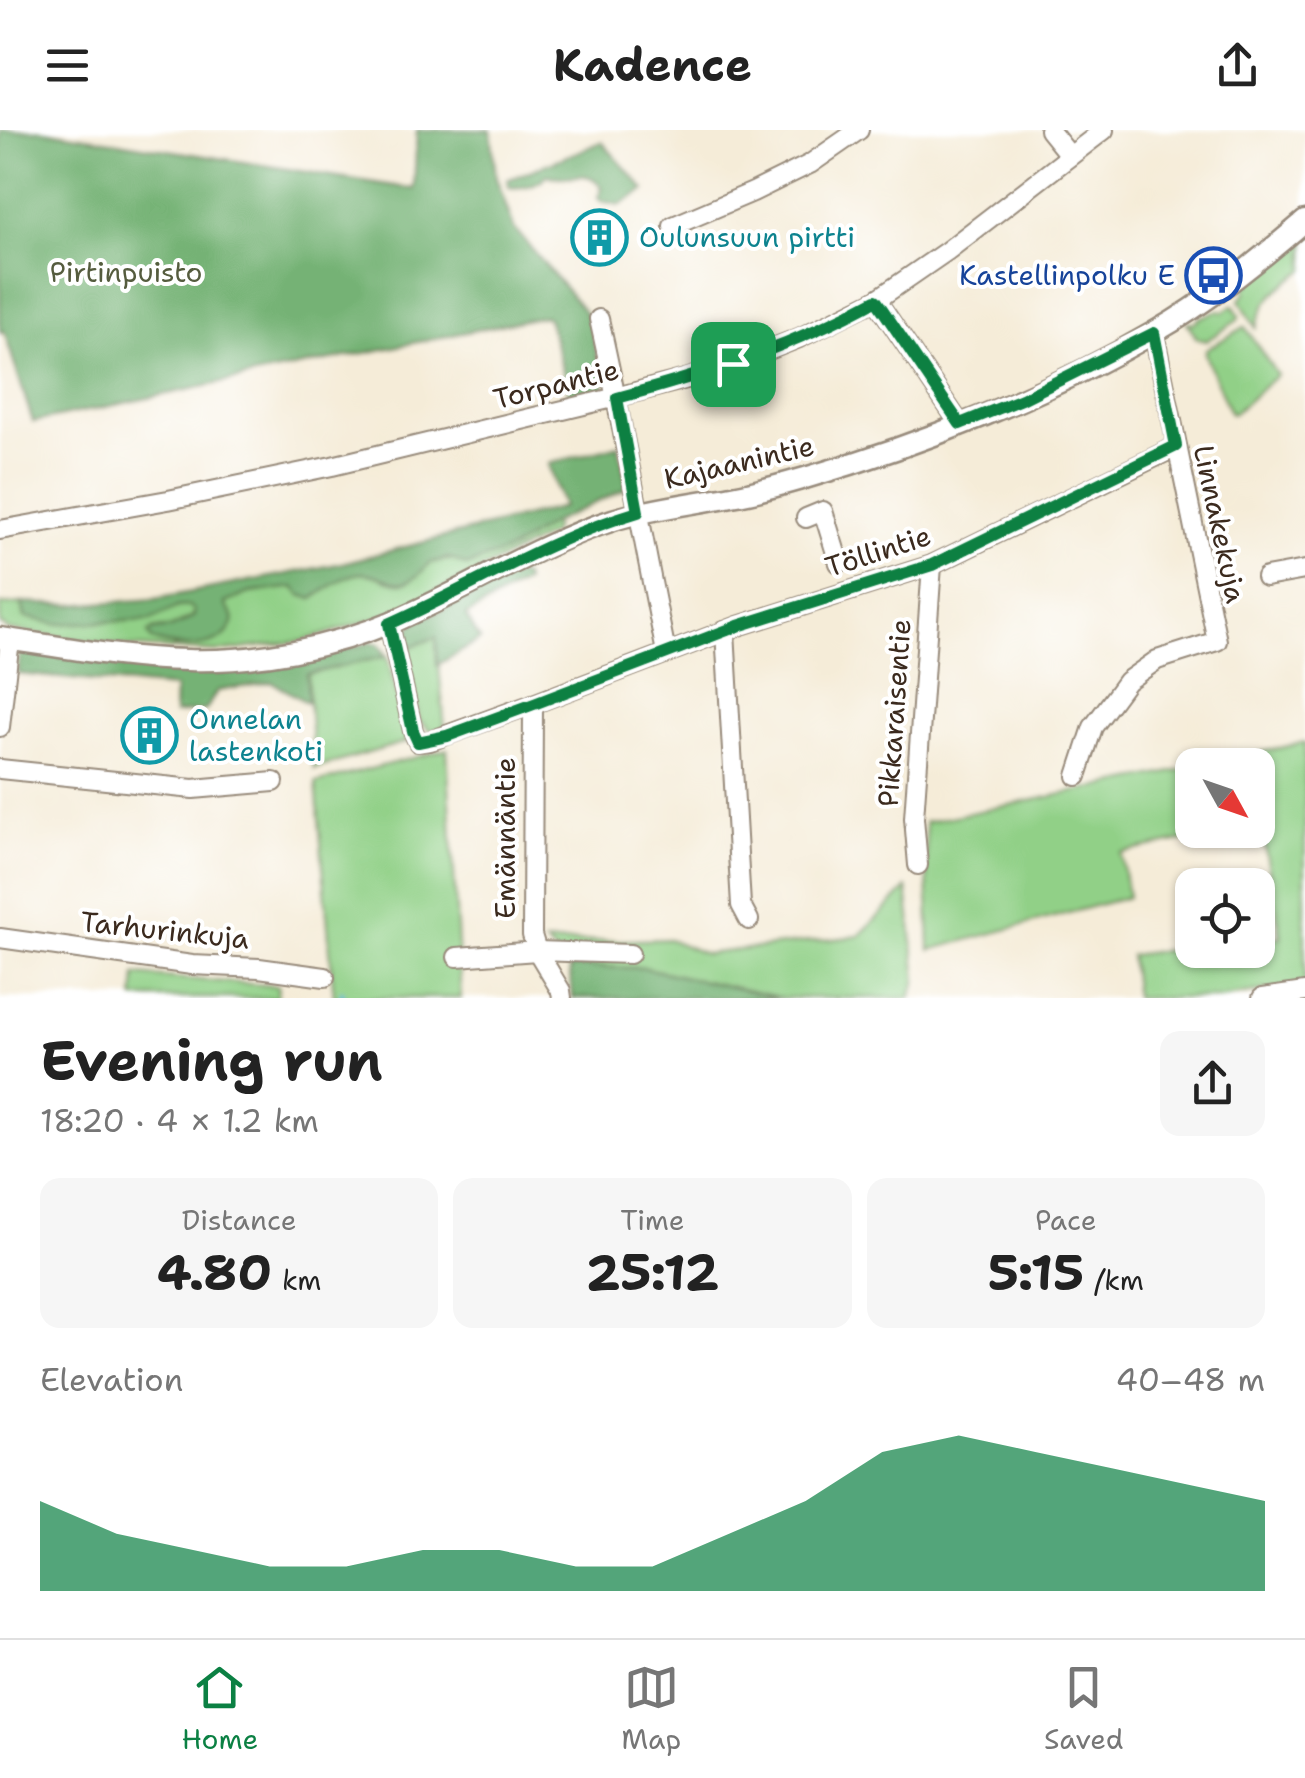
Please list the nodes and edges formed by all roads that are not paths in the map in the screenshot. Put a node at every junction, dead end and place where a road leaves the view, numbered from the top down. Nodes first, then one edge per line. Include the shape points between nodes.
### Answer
1 (859, 130) edge
2 (1049, 130) edge
3 (1104, 130) edge
4 (1070, 156) junction
5 (1305, 224) edge
6 (672, 226) dead end
7 (876, 300) junction
8 (599, 318) dead end
9 (1154, 333) junction
10 (617, 398) junction
11 (960, 424) junction
12 (1176, 446) junction
13 (638, 512) junction
14 (806, 518) dead end
15 (0, 530) edge
16 (840, 563) dead end
17 (932, 565) junction
18 (1305, 570) edge
19 (1266, 577) dead end
20 (389, 624) junction
21 (725, 632) junction
22 (5, 639) edge
23 (666, 652) junction
24 (534, 704) junction
25 (0, 727) edge
26 (0, 769) edge
27 (1077, 776) dead end
28 (274, 782) dead end
29 (918, 865) dead end
30 (749, 920) dead end
31 (0, 938) edge
32 (538, 950) junction
33 (630, 954) dead end
34 (457, 957) dead end
35 (325, 976) dead end
36 (1294, 995) edge
37 (562, 998) edge
38 (1262, 998) edge

1 - 6 street via 810,164
2 - 4 street
3 - 4 street, Torpantie
4 - 7 street, Torpantie
5 - 9 main road, Kajaanintie
7 - 10 street, Torpantie via 733,364
7 - 11 street
8 - 10 street
9 - 11 main road, Kajaanintie
9 - 12 street, Linnakekuja
10 - 13 street
10 - 15 street, Torpantie via 332,466
11 - 13 main road, Kajaanintie via 806,478
12 - 17 street, Töllintie
12 - 27 street, Linnakekuja via 1216,641 1157,660 1127,681 1093,727
13 - 20 main road, Kajaanintie via 566,538
13 - 23 street
14 - 16 street via 824,512
17 - 21 street, Töllintie
17 - 29 street, Pikkaraisentie via 914,818
18 - 19 street
20 - 22 main road, Kajaanintie via 310,648 240,658 117,655
20 - 24 street, Töllintie via 418,742
21 - 23 street, Töllintie
21 - 30 street via 741,905
22 - 25 street
23 - 24 street, Töllintie
24 - 32 street, Emännäntie via 532,935
26 - 28 street via 192,789
31 - 35 street, Tarhurinkuja
32 - 33 street
32 - 34 street, Emännäntie
32 - 37 street
36 - 38 street

